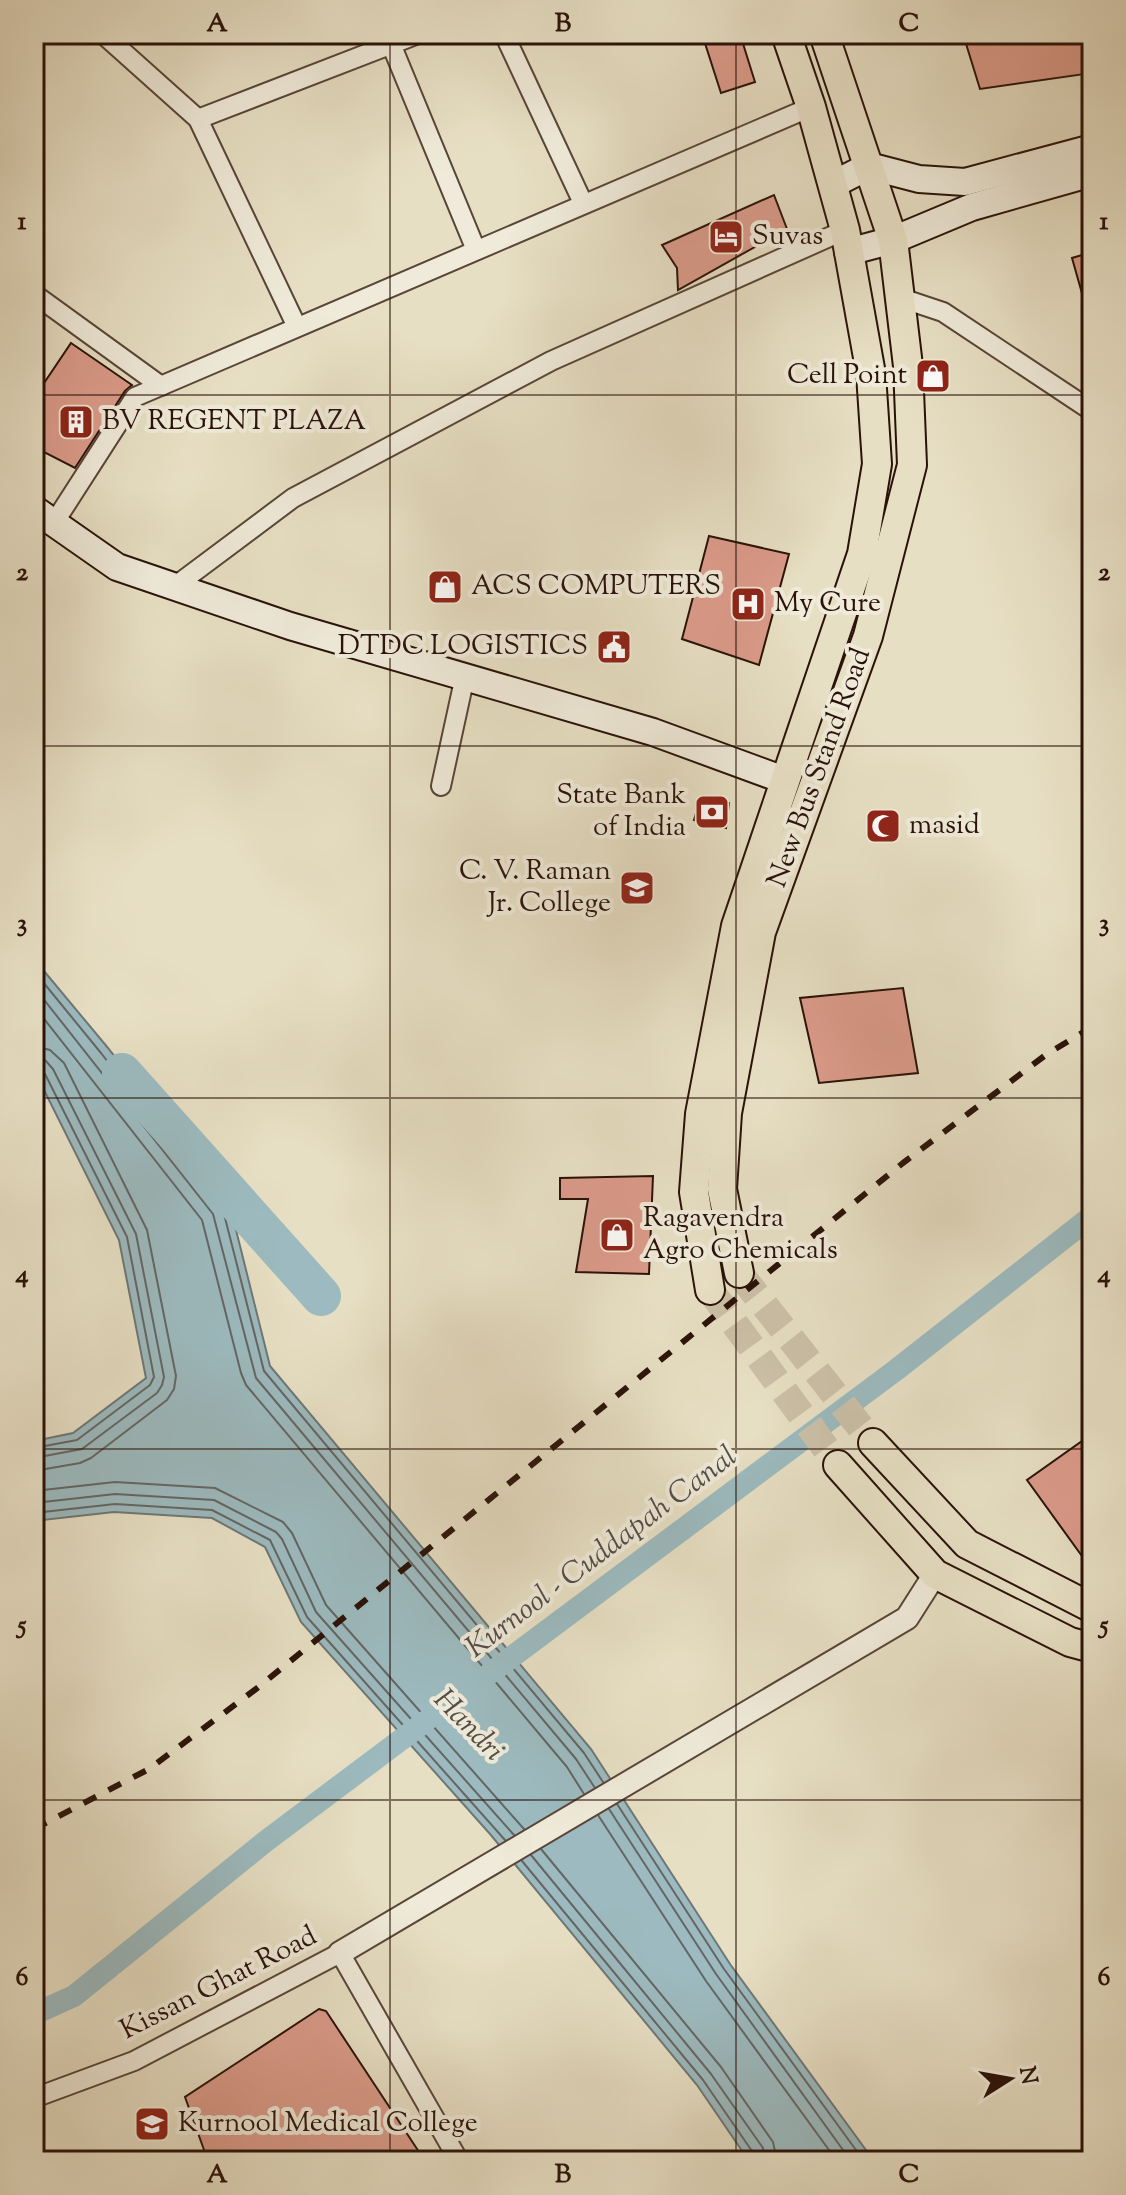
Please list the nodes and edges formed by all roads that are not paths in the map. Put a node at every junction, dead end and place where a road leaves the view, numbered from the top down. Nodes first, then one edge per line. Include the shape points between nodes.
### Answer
1 (103, 34) edge
2 (418, 34) edge
3 (504, 34) edge
4 (786, 34) edge
5 (824, 34) edge
6 (391, 44) junction
7 (811, 107) junction
8 (198, 119) junction
9 (1092, 148) edge
10 (869, 166) junction
11 (1092, 173) edge
12 (832, 185) junction
13 (583, 203) junction
14 (893, 240) junction
15 (846, 241) junction
16 (476, 250) junction
17 (34, 294) edge
18 (898, 297) junction
19 (297, 327) junction
20 (161, 386) junction
21 (1092, 411) edge
22 (44, 516) edge
23 (174, 587) junction
24 (465, 676) junction
25 (784, 780) junction
26 (441, 786) dead end
27 (810, 796) junction
28 (739, 1273) tunnel mouth
29 (710, 1290) tunnel mouth
30 (873, 1443) tunnel mouth
31 (838, 1465) tunnel mouth
32 (935, 1574) junction
33 (1090, 1605) edge
34 (1092, 1648) edge
35 (340, 1953) junction
36 (34, 2098) edge
37 (459, 2161) edge

1 - 8 street
2 - 6 street
3 - 13 street
4 - 7 main road, New Bus Stand Road
5 - 10 main road, New Bus Stand Road
6 - 8 street
6 - 16 street
7 - 12 main road, New Bus Stand Road
7 - 13 street
8 - 19 street
9 - 10 main road via 965,182 919,179
10 - 12 main road
10 - 14 main road, New Bus Stand Road
11 - 14 main road via 972,207
12 - 15 main road, New Bus Stand Road
13 - 16 street
14 - 15 main road
14 - 18 main road, New Bus Stand Road
15 - 23 street via 551,361 293,498
15 - 25 main road, New Bus Stand Road via 871,374 877,464 862,554
16 - 19 street
17 - 20 street
18 - 21 street via 943,312
18 - 27 main road, New Bus Stand Road via 908,366 912,465 868,636
19 - 20 street
20 - 22 street via 135,397
22 - 23 main road, New Bus Stand Road via 117,567
23 - 24 main road, New Bus Stand Road
24 - 25 main road, New Bus Stand Road via 653,732
24 - 26 street
25 - 27 street
25 - 29 main road, New Bus Stand Road via 736,926 700,1114 694,1192
27 - 28 main road, New Bus Stand Road via 761,932 727,1113 722,1189
30 - 33 main road via 967,1544
31 - 32 main road
32 - 34 main road
32 - 35 street via 907,1618
35 - 36 street, Kissan Ghat Road via 134,2061
35 - 37 street, Kissan Ghat Road

